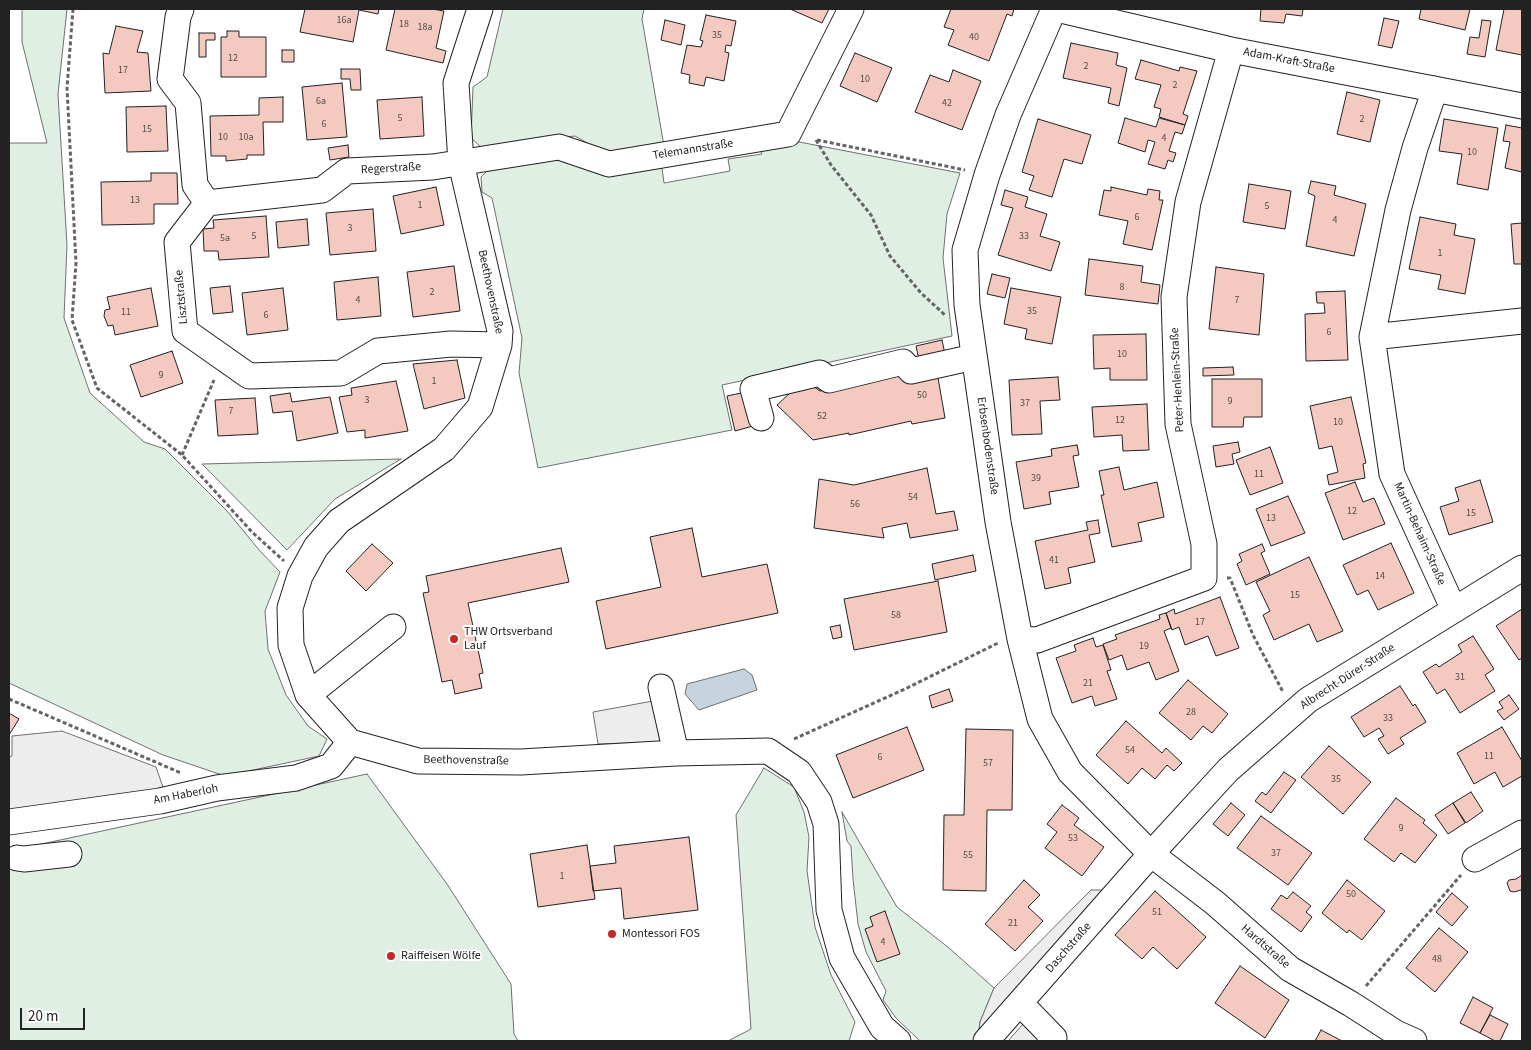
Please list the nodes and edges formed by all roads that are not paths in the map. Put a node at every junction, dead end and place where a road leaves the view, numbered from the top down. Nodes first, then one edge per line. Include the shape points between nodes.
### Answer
1 (181, 9) edge
2 (480, 9) edge
3 (852, 9) edge
4 (1055, 9) edge
5 (1231, 50) junction
6 (1435, 89) junction
7 (1522, 106) edge
8 (461, 163) junction
9 (207, 203) junction
10 (1522, 320) edge
11 (1372, 337) junction
12 (499, 345) junction
13 (974, 357) junction
14 (761, 418) dead end
15 (1522, 568) edge
16 (1454, 610) junction
17 (392, 627) dead end
18 (1020, 639) junction
19 (661, 687) dead end
20 (308, 694) junction
21 (350, 742) junction
22 (676, 753) junction
23 (9, 822) edge
24 (1522, 832) edge
25 (69, 854) dead end
26 (1151, 854) junction
27 (1475, 859) road end
28 (13, 861) edge
29 (1020, 1002) junction
30 (898, 1041) edge
31 (986, 1041) edge
32 (1050, 1041) edge
33 (1414, 1041) edge

1 - 9 street via 170,79 188,103 195,185
2 - 8 street, Beethovenstraße via 456,84
3 - 8 street, Telemannstraße via 788,134 609,164 559,147
4 - 5 street, Adam-Kraft-Straße
4 - 13 street, Erbsenbodenstraße via 1008,115 965,250 967,305
5 - 6 street, Adam-Kraft-Straße
5 - 18 street, Peter-Henlein-Straße via 1188,202 1174,297 1178,424 1204,544 1204,578 1037,640
6 - 7 street, Adam-Kraft-Straße
6 - 11 street, Martin-Behaim-Straße via 1398,210
8 - 9 street, Regerstraße via 347,171 322,190
8 - 12 street, Beethovenstraße via 500,331
9 - 12 street, Lisztstraße via 177,242 185,331 249,376 341,373 378,351 451,344
10 - 11 street
11 - 16 street, Martin-Behaim-Straße via 1392,474
12 - 20 street, Beethovenstraße via 480,407 444,449 340,521 316,547 300,576 290,608 291,645
13 - 14 street via 911,371 903,362 829,380 820,373 753,388
13 - 18 street, Erbsenbodenstraße via 998,522
15 - 16 street, Albrecht-Dürer-Straße
16 - 26 street, Albrecht-Dürer-Straße via 1308,700 1228,770
17 - 20 street
18 - 26 street, Erbsenbodenstraße via 1040,719 1070,772
19 - 22 street
20 - 21 street, Beethovenstraße
21 - 22 street, Beethovenstraße via 418,760 520,762
21 - 23 street, Am Haberloh via 331,766 296,778
22 - 30 street, Beethovenstraße via 768,751 799,772 819,802 826,824 830,910 842,958 882,1028
23 - 28 street via 18,851
24 - 27 street
25 - 28 street
26 - 29 street, Daschstraße
26 - 33 street, Hardtstraße via 1215,903 1290,969
29 - 31 street, Daschstraße
29 - 32 street via 1054,1038

